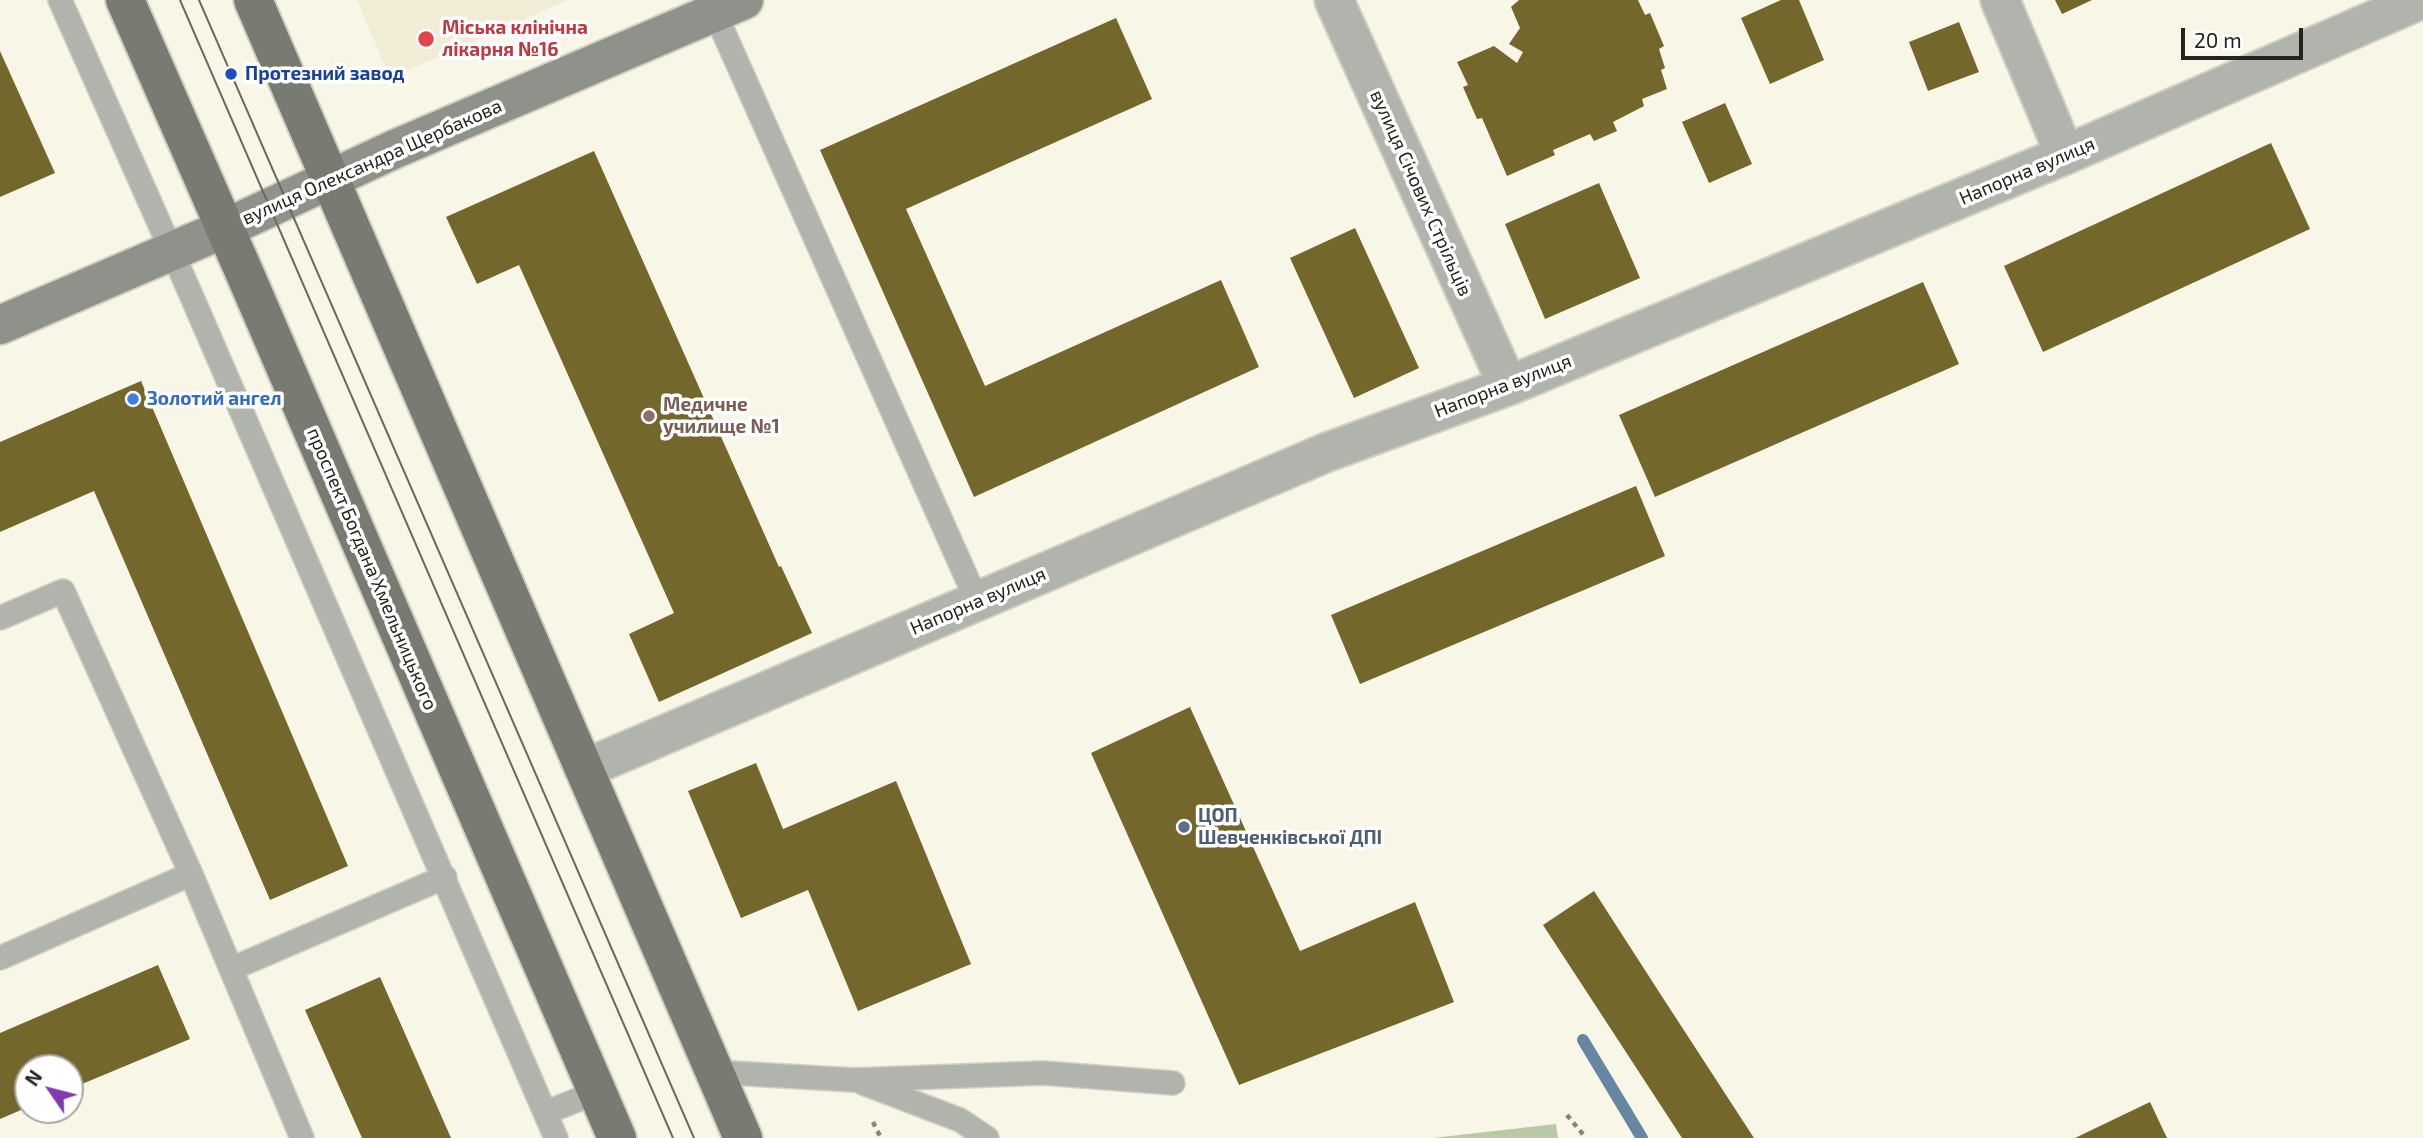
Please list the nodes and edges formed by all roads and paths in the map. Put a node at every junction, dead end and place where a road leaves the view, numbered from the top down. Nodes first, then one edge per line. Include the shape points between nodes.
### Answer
1 (60, 0) edge
2 (125, 0) edge
3 (253, 0) edge
4 (1334, 0) edge
5 (2000, 0) edge
6 (2420, 0) edge
7 (730, 6) edge
8 (2065, 155) junction
9 (331, 179) junction
10 (226, 228) junction
11 (170, 251) junction
12 (0, 325) edge
13 (1508, 386) junction
14 (977, 601) junction
15 (0, 618) edge
16 (584, 769) junction
17 (191, 874) junction
18 (444, 877) junction
19 (0, 958) edge
20 (231, 969) junction
21 (715, 1073) junction
22 (854, 1080) junction
23 (1173, 1083) dead end
24 (597, 1092) junction
25 (545, 1113) junction
26 (1567, 1115) dead end
27 (302, 1138) edge
28 (556, 1138) edge
29 (617, 1138) edge
30 (743, 1138) edge
31 (987, 1138) edge
32 (1586, 1138) edge

1 - 11 lane
2 - 10 main road, проспект Богдана Хмельницького
3 - 9 main road
4 - 13 street, вулиця Січових Стрільців
5 - 8 street
6 - 8 street, Напорна вулиця
7 - 9 street, вулиця Олександра Щербакова
7 - 14 lane
8 - 13 street, Напорна вулиця
9 - 10 street, вулиця Олександра Щербакова
9 - 16 main road
10 - 11 street, вулиця Олександра Щербакова
10 - 24 main road, проспект Богдана Хмельницького
11 - 12 street, вулиця Олександра Щербакова
11 - 18 lane
13 - 14 street, Напорна вулиця via 1325,453
14 - 16 street, Напорна вулиця
15 - 17 lane via 63,591
16 - 21 main road
17 - 19 lane
17 - 20 lane
18 - 20 lane
18 - 25 lane
20 - 27 lane
21 - 22 lane
21 - 30 main road
22 - 23 lane via 1044,1073
22 - 31 lane via 960,1120
24 - 25 lane
24 - 29 main road, проспект Богдана Хмельницького
25 - 28 lane
26 - 32 path

